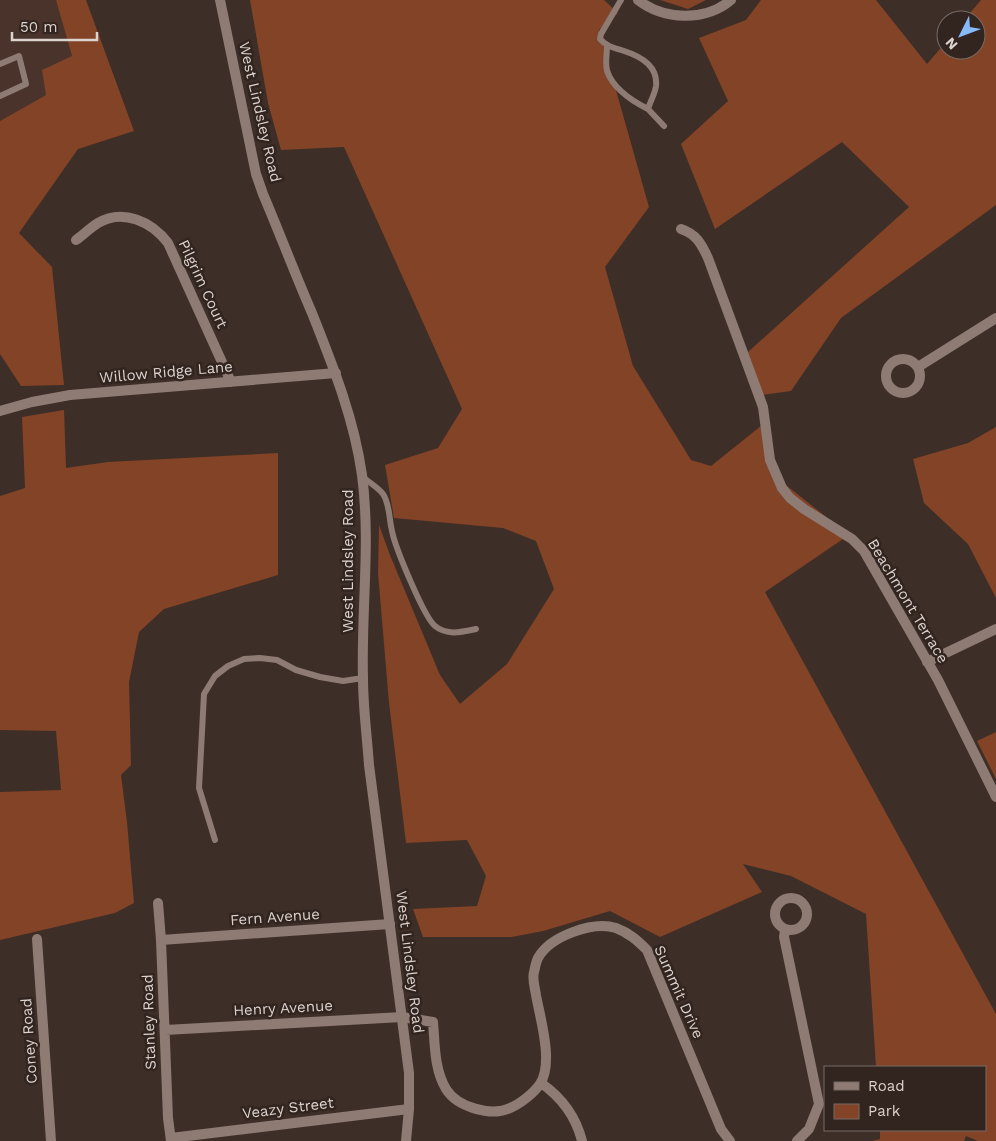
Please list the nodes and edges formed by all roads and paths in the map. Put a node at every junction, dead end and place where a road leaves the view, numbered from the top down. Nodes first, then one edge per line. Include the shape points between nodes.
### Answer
1 (220, 0) edge
2 (621, 0) edge
3 (638, 0) edge
4 (731, 0) edge
5 (607, 46) junction
6 (0, 64) edge
7 (0, 96) edge
8 (648, 109) junction
9 (664, 126) dead end
10 (681, 229) dead end
11 (76, 240) dead end
12 (996, 318) edge
13 (918, 367) dead end
14 (336, 373) junction
15 (231, 382) junction
16 (0, 411) edge
17 (362, 476) junction
18 (996, 629) edge
19 (476, 630) dead end
20 (927, 662) junction
21 (363, 678) junction
22 (996, 797) edge
23 (215, 840) dead end
24 (158, 903) dead end
25 (390, 924) junction
26 (785, 929) dead end
27 (38, 939) dead end
28 (161, 940) junction
29 (402, 1017) junction
30 (164, 1030) junction
31 (541, 1083) junction
32 (410, 1109) junction
33 (171, 1139) edge
34 (51, 1141) edge
35 (406, 1141) edge
36 (582, 1141) edge
37 (730, 1141) edge
38 (797, 1141) edge

1 - 14 street, West Lindsley Road via 259,184
2 - 5 lane via 601,34 600,39
3 - 4 street via 675,16 716,10
5 - 8 lane via 608,72 618,88 635,103
5 - 8 lane via 641,57 650,66 656,86
6 - 7 lane via 19,56 26,84
8 - 9 lane
10 - 20 street, Beachmont Terrace via 700,241 711,266 763,407 770,460 782,488 804,509 852,539 864,551
11 - 15 street, Pilgrim Court via 98,222 116,217 135,219 157,230 168,243
12 - 13 street
14 - 15 street, Willow Ridge Lane
14 - 17 street, West Lindsley Road via 354,431
15 - 16 street, Willow Ridge Lane via 70,395
17 - 19 lane via 383,494 394,540 434,626 457,633
17 - 21 street, West Lindsley Road via 365,527
18 - 20 street
20 - 22 street, Beachmont Terrace
21 - 23 lane via 343,681 320,677 277,660 260,658 244,659 215,676 204,694 199,788
21 - 25 street, West Lindsley Road via 369,765
24 - 28 street, Stanley Road
25 - 28 street, Fern Avenue
25 - 29 street, West Lindsley Road
26 - 38 street via 784,937 819,1104 809,1129
27 - 34 street, Coney Road
28 - 30 street, Stanley Road
29 - 30 street, Henry Avenue
29 - 31 street via 433,1022 438,1071 447,1090 462,1104 484,1112 510,1108
29 - 32 street, West Lindsley Road
30 - 33 street, Stanley Road
31 - 36 street via 571,1113
31 - 37 street, Summit Drive via 547,1060 533,975 538,957 569,932 591,927 614,928 632,936 647,950 721,1129
32 - 33 street, Veazy Street
32 - 35 street, West Lindsley Road

